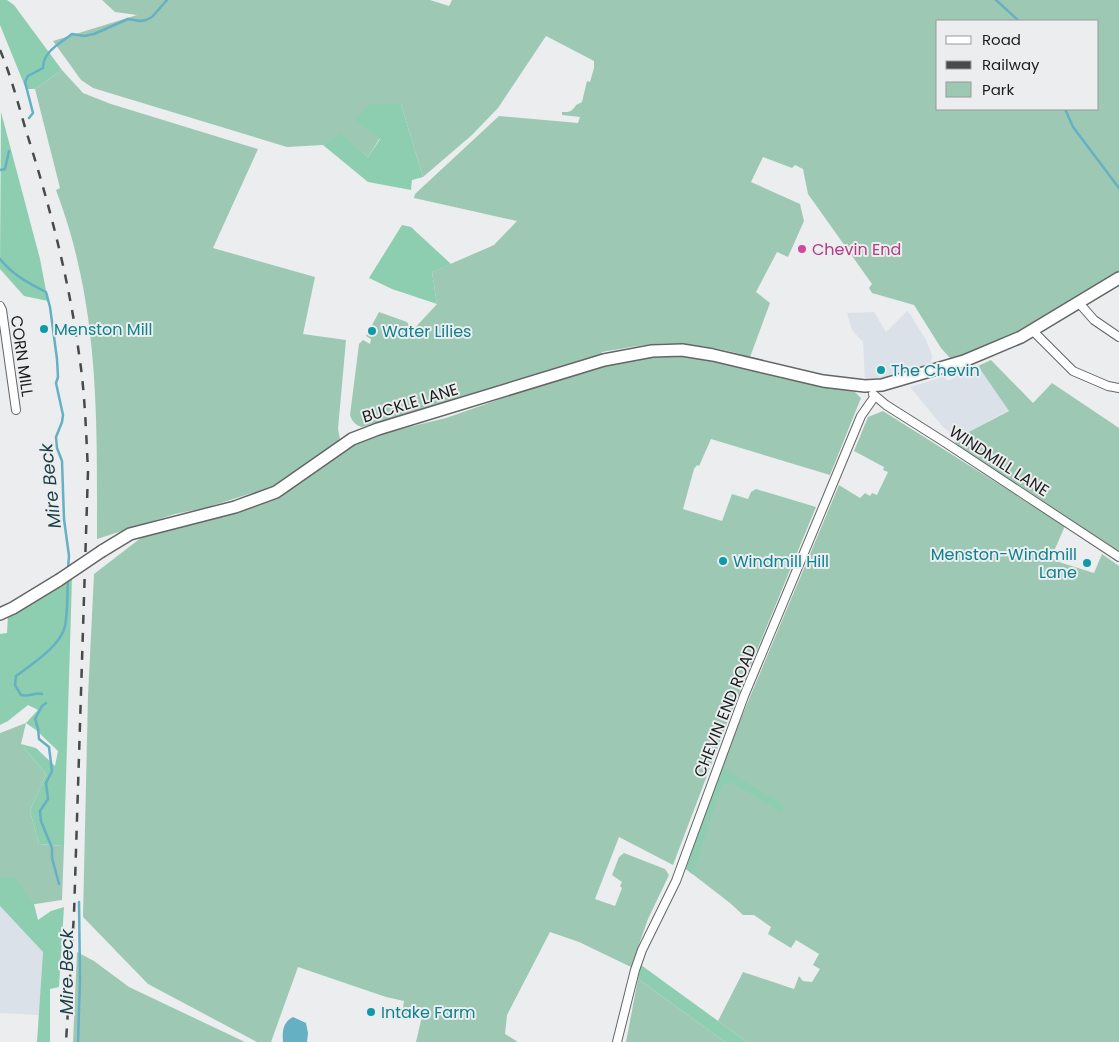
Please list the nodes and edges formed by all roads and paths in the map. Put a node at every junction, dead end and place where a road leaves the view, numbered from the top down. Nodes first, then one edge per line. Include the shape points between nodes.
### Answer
1 (1119, 278) edge
2 (1079, 303) junction
3 (0, 306) edge
4 (1033, 331) junction
5 (1119, 337) edge
6 (865, 386) junction
7 (1119, 388) edge
8 (875, 396) junction
9 (16, 410) dead end
10 (1119, 557) edge
11 (0, 614) edge
12 (617, 1042) edge

1 - 2 street, BUCKLE LANE
2 - 4 street, BUCKLE LANE
2 - 5 street via 1094,320
3 - 9 street, CORN MILL
4 - 6 street, BUCKLE LANE via 940,369 890,383
4 - 7 street via 1073,371
6 - 8 street, WINDMILL LANE
6 - 11 street, BUCKLE LANE, bridge via 823,381 682,350 652,351 604,360 352,439 276,492 234,508 130,534
8 - 10 street, WINDMILL LANE
8 - 12 street, CHEVIN END ROAD via 862,416 823,507 744,696 676,881 642,950

